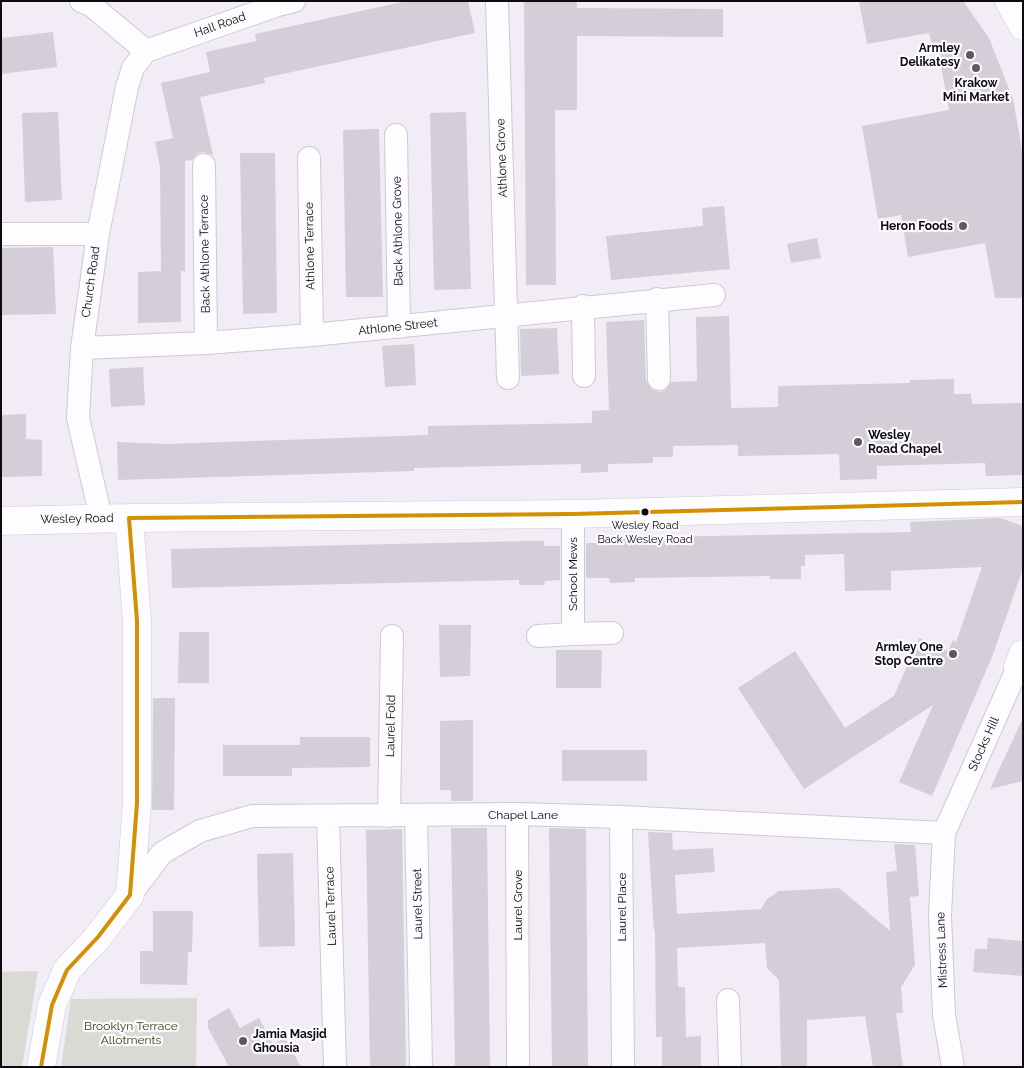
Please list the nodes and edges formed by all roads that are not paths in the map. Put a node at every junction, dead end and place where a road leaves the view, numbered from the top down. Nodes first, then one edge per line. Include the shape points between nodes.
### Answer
1 (82, 1) edge
2 (497, 1) edge
3 (1008, 1) edge
4 (283, 2) edge
5 (1023, 26) edge
6 (146, 51) junction
7 (396, 135) dead end
8 (309, 158) dead end
9 (204, 165) dead end
10 (1, 234) edge
11 (98, 234) junction
12 (714, 295) dead end
13 (657, 299) junction
14 (583, 306) junction
15 (506, 316) junction
16 (399, 327) junction
17 (312, 335) junction
18 (206, 343) junction
19 (82, 348) junction
20 (584, 376) dead end
21 (508, 378) dead end
22 (659, 379) dead end
23 (1023, 502) edge
24 (574, 514) junction
25 (101, 518) junction
26 (129, 518) junction
27 (1, 521) edge
28 (573, 634) junction
29 (612, 634) dead end
30 (392, 636) dead end
31 (538, 636) dead end
32 (1021, 663) edge
33 (517, 814) junction
34 (416, 815) junction
35 (389, 816) junction
36 (328, 817) junction
37 (621, 817) junction
38 (944, 833) junction
39 (130, 895) junction
40 (728, 1000) dead end
41 (41, 1067) edge
42 (335, 1067) edge
43 (421, 1067) edge
44 (518, 1067) edge
45 (623, 1067) edge
46 (730, 1067) edge
47 (952, 1067) edge

1 - 6 street
2 - 15 street, Athlone Grove
3 - 5 street
4 - 6 street, Hall Road
6 - 11 street, Church Road via 133,68 127,86
7 - 16 street, Back Athlone Grove
8 - 17 street, Athlone Terrace
9 - 18 street, Back Athlone Terrace
10 - 11 street
11 - 19 street, Church Road
12 - 13 street, Athlone Street
13 - 14 street, Athlone Street
13 - 22 street
14 - 15 street, Athlone Street
14 - 20 street
15 - 16 street, Athlone Street
15 - 21 street, Athlone Grove
16 - 17 street, Athlone Street
17 - 18 street, Athlone Street
18 - 19 street, Athlone Street
19 - 25 street, Church Road via 78,418
23 - 24 street, Wesley Road
24 - 26 street, Wesley Road
24 - 28 street, School Mews
25 - 26 street, Wesley Road
25 - 27 street, Wesley Road
26 - 39 street via 137,621 137,803
28 - 29 street
28 - 31 street
30 - 35 street, Laurel Fold
32 - 38 street, Stocks Hill
33 - 34 street, Chapel Lane
33 - 37 street, Chapel Lane
33 - 44 street, Laurel Grove
34 - 35 street, Chapel Lane
34 - 43 street, Laurel Street
35 - 36 street, Chapel Lane
36 - 39 street, Chapel Lane via 252,816 200,832 162,853
36 - 42 street, Laurel Terrace
37 - 38 street, Chapel Lane
37 - 45 street, Laurel Place
38 - 47 street, Mistress Lane via 940,915 944,1015
39 - 41 street via 67,970 52,1006
40 - 46 street

